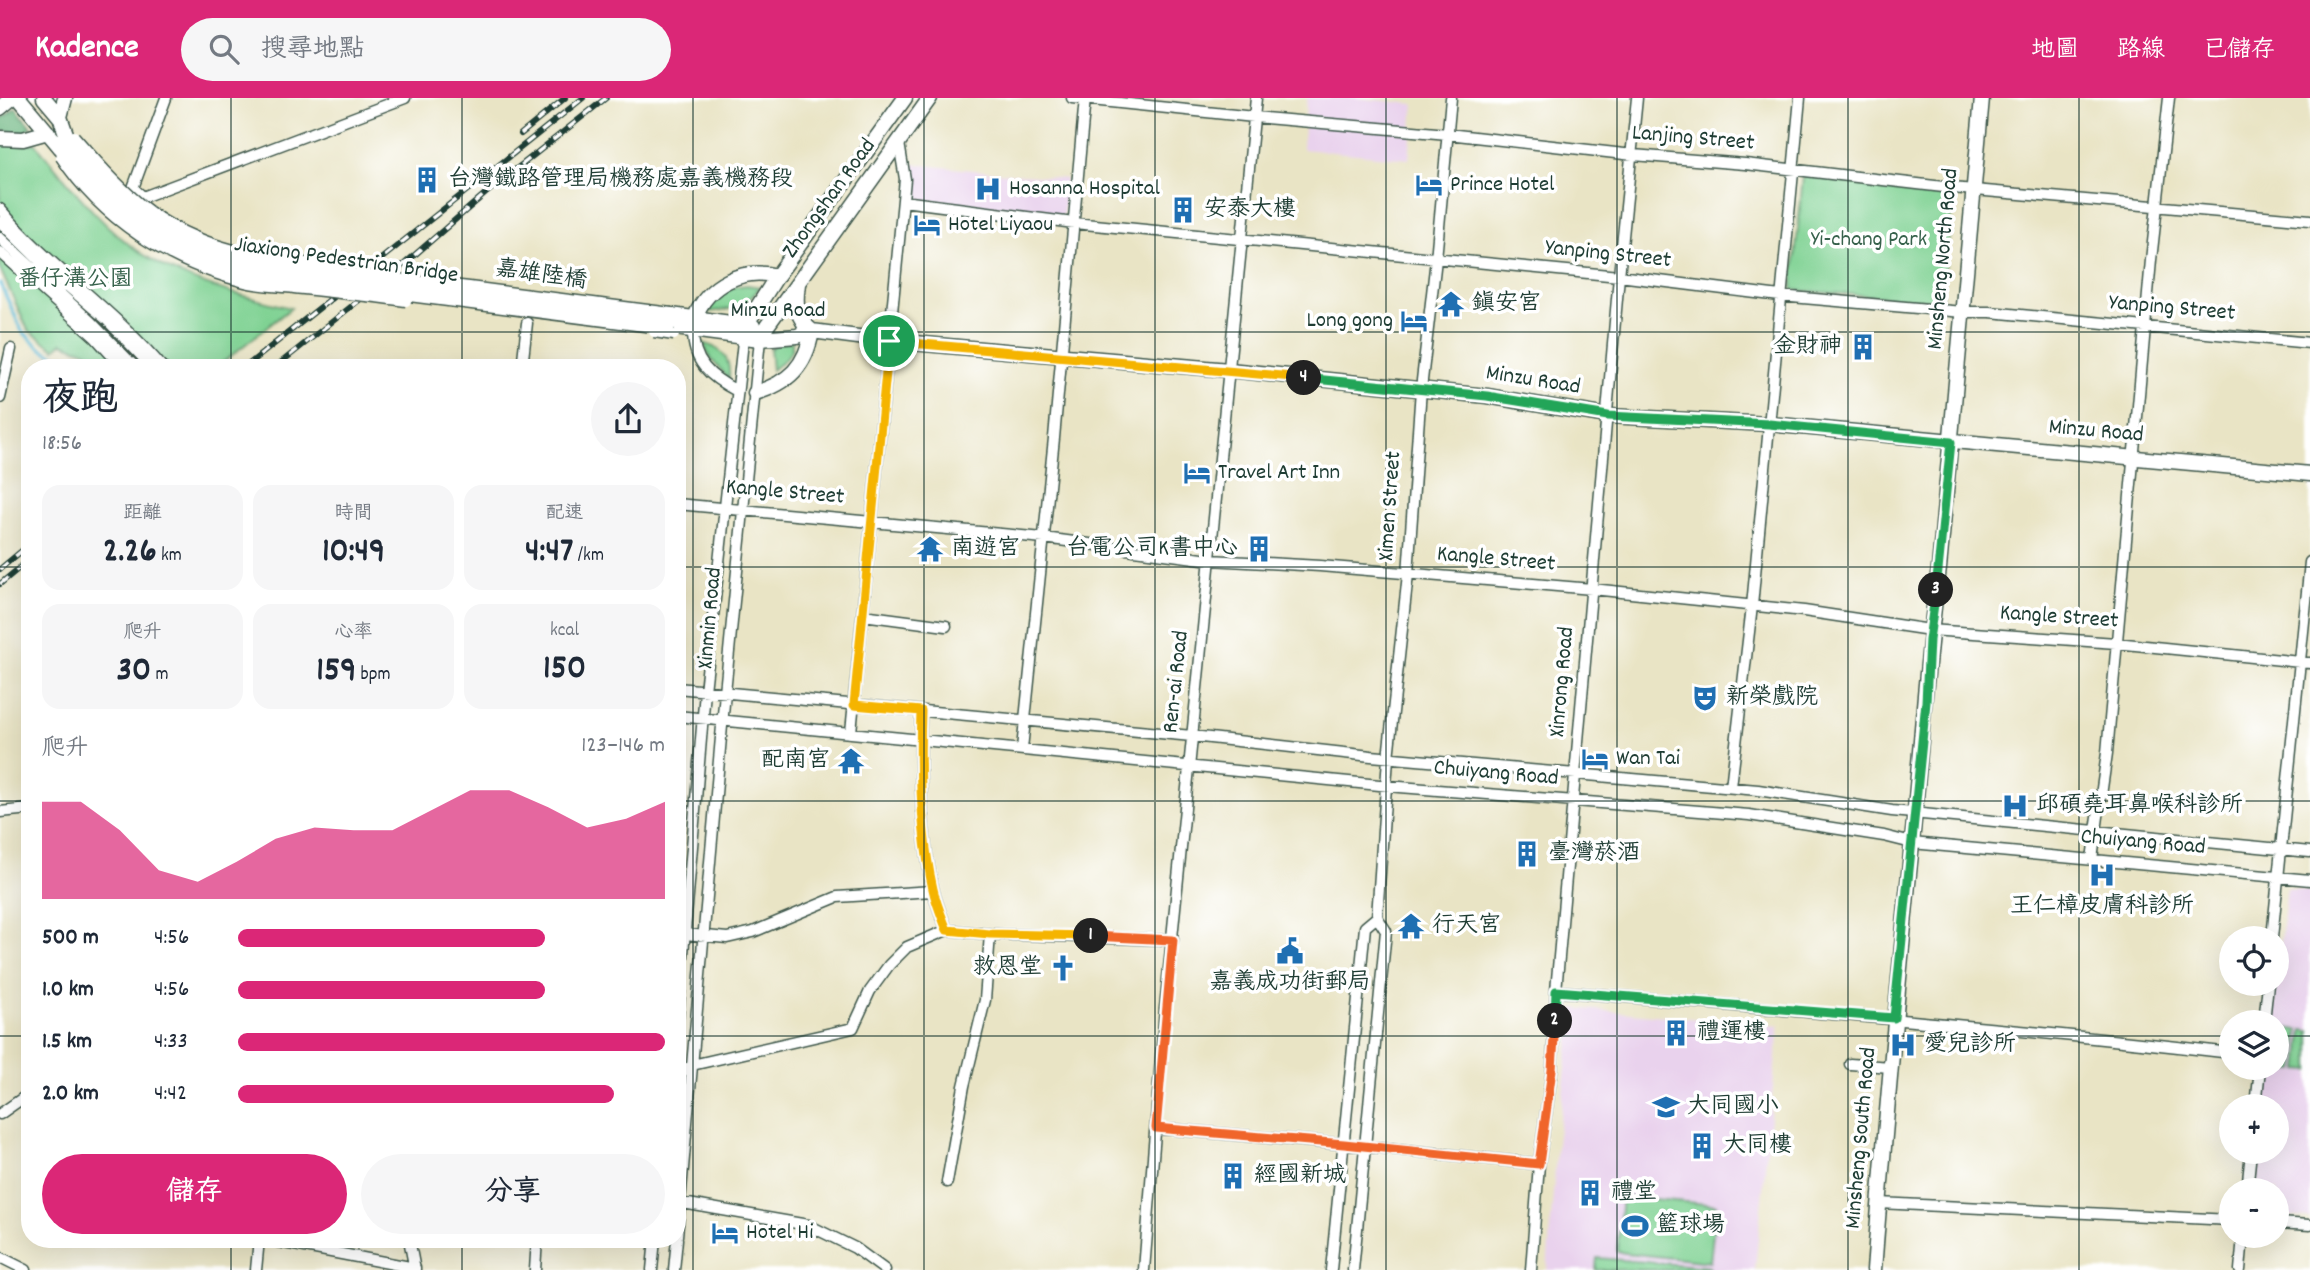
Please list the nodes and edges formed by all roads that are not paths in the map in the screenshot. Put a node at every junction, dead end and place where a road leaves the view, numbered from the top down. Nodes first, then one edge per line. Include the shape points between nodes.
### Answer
1 (12, 98) edge
2 (19, 98) edge
3 (44, 98) edge
4 (65, 98) edge
5 (166, 98) edge
6 (405, 98) edge
7 (905, 98) edge
8 (930, 98) edge
9 (1072, 98) edge
10 (1256, 98) edge
11 (1451, 98) edge
12 (1637, 98) edge
13 (1800, 98) edge
14 (1983, 98) edge
15 (2169, 98) edge
16 (1085, 99) edge
17 (0, 108) edge
18 (60, 117) junction
19 (1254, 117) junction
20 (885, 128) junction
21 (48, 132) junction
22 (1447, 134) junction
23 (0, 138) edge
24 (899, 143) junction
25 (64, 144) junction
26 (1633, 155) junction
27 (1793, 171) junction
28 (1973, 190) junction
29 (903, 201) junction
30 (2157, 207) junction
31 (0, 209) edge
32 (2310, 220) edge
33 (0, 222) edge
34 (1074, 223) junction
35 (0, 238) edge
36 (1241, 240) junction
37 (0, 252) edge
38 (1436, 259) junction
39 (777, 276) junction
40 (1619, 276) junction
41 (799, 282) junction
42 (1780, 296) junction
43 (1963, 312) junction
44 (673, 322) junction
45 (527, 323) dead end
46 (694, 323) junction
47 (2146, 328) junction
48 (744, 331) junction
49 (812, 331) junction
50 (763, 333) junction
51 (889, 341) junction
52 (2310, 343) edge
53 (11, 349) dead end
54 (1061, 357) junction
55 (115, 359) edge
56 (127, 359) edge
57 (144, 359) edge
58 (155, 359) edge
59 (523, 359) edge
60 (1229, 370) junction
61 (1421, 389) junction
62 (737, 391) junction
63 (755, 393) junction
64 (0, 398) edge
65 (1608, 416) junction
66 (1769, 424) junction
67 (1951, 442) junction
68 (2133, 458) junction
69 (2310, 474) edge
70 (686, 505) edge
71 (726, 509) junction
72 (743, 511) junction
73 (872, 523) junction
74 (1044, 538) junction
75 (1210, 560) junction
76 (2310, 562) edge
77 (1408, 574) junction
78 (2309, 575) edge
79 (1592, 589) junction
80 (1752, 606) junction
81 (863, 615) junction
82 (946, 626) dead end
83 (1930, 630) junction
84 (2116, 643) junction
85 (2305, 663) edge
86 (686, 689) edge
87 (705, 691) junction
88 (725, 692) junction
89 (854, 705) junction
90 (921, 711) junction
91 (686, 717) edge
92 (703, 719) junction
93 (1025, 720) junction
94 (724, 721) junction
95 (851, 732) junction
96 (1192, 736) junction
97 (920, 739) junction
98 (1022, 749) junction
99 (1388, 758) junction
100 (1189, 766) junction
101 (1576, 773) junction
102 (1387, 786) junction
103 (1731, 787) junction
104 (1573, 802) junction
105 (21, 810) edge
106 (0, 812) edge
107 (1915, 814) junction
108 (2096, 831) junction
109 (1912, 843) junction
110 (2281, 849) junction
111 (2310, 852) edge
112 (2092, 859) junction
113 (2278, 877) junction
114 (2310, 880) edge
115 (933, 891) junction
116 (1377, 917) junction
117 (686, 922) edge
118 (2273, 926) edge
119 (947, 930) junction
120 (686, 934) edge
121 (990, 934) junction
122 (703, 936) junction
123 (1173, 940) junction
124 (1556, 991) junction
125 (1894, 1018) junction
126 (2219, 1052) edge
127 (692, 1065) junction
128 (1850, 1065) dead end
129 (1891, 1067) junction
130 (686, 1069) edge
131 (21, 1099) edge
132 (0, 1114) edge
133 (1156, 1128) junction
134 (686, 1129) edge
135 (1344, 1144) junction
136 (1365, 1146) junction
137 (1539, 1164) junction
138 (947, 1182) dead end
139 (1879, 1203) junction
140 (686, 1204) edge
141 (2219, 1219) edge
142 (2289, 1224) edge
143 (2310, 1225) edge
144 (260, 1248) edge
145 (307, 1248) edge
146 (411, 1248) edge
147 (536, 1248) edge
148 (654, 1248) edge
149 (676, 1248) edge
150 (2242, 1248) edge
151 (0, 1257) edge
152 (415, 1269) edge
153 (26, 1270) edge
154 (256, 1270) edge
155 (535, 1270) edge
156 (652, 1270) edge
157 (674, 1270) edge
158 (885, 1270) edge
159 (1144, 1270) edge
160 (1331, 1270) edge
161 (1353, 1270) edge
162 (1531, 1270) edge
163 (1874, 1270) edge
164 (2240, 1270) edge

1 - 17 main road
2 - 21 main road
3 - 18 main road
4 - 18 main road
5 - 6 street via 133,188 143,197
7 - 20 main road, Zhongshan Road
8 - 24 main road, Zhongshan Road
9 - 16 street, Lanjing Street
10 - 19 street, Ren-ai Road
11 - 22 street, Ximen Street
12 - 26 street, Xinrong Road
13 - 27 street
14 - 28 main road, Minsheng North Road
15 - 30 street
16 - 19 street, Lanjing Street
16 - 34 street
18 - 25 main road
19 - 22 street, Lanjing Street
19 - 36 street, Ren-ai Road
20 - 24 main road
20 - 39 main road, Zhongshan Road
21 - 23 main road via 23,139
21 - 25 main road
22 - 26 street, Lanjing Street
22 - 38 street, Ximen Street
24 - 29 street via 905,179
24 - 41 main road, Zhongshan Road
25 - 44 street, bridge via 144,207 180,230 224,248
25 - 44 main road, Jiaxiong Pedestrian Bridge, bridge via 98,192 121,214 178,249 237,272
26 - 27 street, Lanjing Street
26 - 40 street, Xinrong Road
27 - 28 street, Lanjing Street
27 - 42 street
28 - 30 street, Lanjing Street
28 - 43 main road, Minsheng North Road
29 - 34 street, Yanping Street
29 - 51 street
30 - 32 street, Lanjing Street
30 - 47 street
31 - 58 street
33 - 57 street
34 - 36 street, Yanping Street
34 - 54 street
35 - 56 street
36 - 38 street, Yanping Street
36 - 60 street, Ren-ai Road
37 - 55 street
38 - 40 street, Yanping Street
38 - 61 street, Ximen Street
39 - 46 main road via 754,273 727,281 704,299
39 - 48 main road, Zhongshan Road
40 - 42 street, Yanping Street
40 - 65 street, Xinrong Road
41 - 49 main road via 798,310
41 - 50 main road, Zhongshan Road
42 - 43 street, Yanping Street
42 - 66 street
43 - 47 street, Yanping Street
43 - 67 main road, Minsheng North Road
44 - 46 main road, Minzu Road
45 - 59 street
46 - 48 main road, Minzu Road
46 - 62 street via 693,345 704,366
47 - 52 street, Yanping Street
47 - 68 street
48 - 50 main road, Minzu Road
48 - 62 street, Xinmin Road
49 - 50 main road, Minzu Road via 797,336
49 - 51 main road, Minzu Road
49 - 63 main road via 807,353 796,370 777,385
50 - 63 street, Xinmin Road
51 - 54 main road, Minzu Road
51 - 73 street
53 - 64 street
54 - 60 main road, Minzu Road
54 - 74 street
60 - 61 main road, Minzu Road
60 - 75 street, Ren-ai Road
61 - 65 main road, Minzu Road
61 - 77 street, Ximen Street
62 - 71 street, Xinmin Road
63 - 72 street, Xinmin Road
65 - 66 main road, Minzu Road
65 - 79 street, Xinrong Road
66 - 67 main road, Minzu Road
66 - 80 street
67 - 68 main road, Minzu Road
67 - 83 main road, Minsheng North Road
68 - 69 main road, Minzu Road
68 - 84 street
70 - 71 street, Kangle Street
71 - 72 street, Kangle Street
71 - 87 street, Xinmin Road
72 - 73 street, Kangle Street
72 - 88 street, Xinmin Road
73 - 74 street, Kangle Street
73 - 81 street
74 - 75 street, Kangle Street
74 - 93 street
75 - 77 street, Kangle Street
75 - 96 street, Ren-ai Road
76 - 78 street
77 - 79 street, Kangle Street
77 - 99 street, Ximen Street
78 - 85 street
79 - 80 street, Kangle Street
79 - 101 street, Xinrong Road
80 - 83 street, Kangle Street
80 - 103 street
81 - 82 street
81 - 89 street
83 - 84 street, Kangle Street
83 - 107 main road, Minsheng North Road
84 - 85 street, Kangle Street
84 - 108 street
85 - 110 street
86 - 87 street, Chuiyang Road
87 - 88 street, Chuiyang Road
87 - 92 street, Xinmin Road
88 - 89 street, Chuiyang Road
88 - 94 street, Xinmin Road
89 - 90 street, Chuiyang Road
89 - 95 street
90 - 93 street, Chuiyang Road
90 - 97 street
91 - 92 street, Chuiyang Road
92 - 94 street, Chuiyang Road
92 - 117 street, Xinmin Road
93 - 96 street, Chuiyang Road
93 - 98 street
94 - 95 street, Chuiyang Road
94 - 122 street, Xinmin Road
95 - 97 street, Chuiyang Road
96 - 99 street, Chuiyang Road
96 - 100 street, Ren-ai Road
97 - 98 street, Chuiyang Road
97 - 115 street via 923,816
98 - 100 street, Chuiyang Road
99 - 101 street, Chuiyang Road
99 - 102 street, Ximen Street
100 - 102 street, Chuiyang Road
100 - 123 street, Ren-ai Road
101 - 103 street, Chuiyang Road
101 - 104 street, Xinrong Road
102 - 104 street, Chuiyang Road
102 - 116 street, Ximen Street
103 - 107 street, Chuiyang Road
104 - 109 street, Chuiyang Road via 1749,815
104 - 124 street, Xinrong Road
105 - 106 street
107 - 108 street, Chuiyang Road
107 - 109 main road, Minsheng North Road
108 - 110 street, Chuiyang Road
108 - 112 street
109 - 112 street, Chuiyang Road
109 - 125 main road, Minsheng South Road
110 - 111 street, Chuiyang Road
110 - 113 street
112 - 113 street, Chuiyang Road
113 - 114 street, Chuiyang Road
113 - 118 street
115 - 119 street
115 - 122 street via 837,897 753,932 727,938
116 - 135 street, Ximen Street via 1365,927
116 - 136 street, Ximen Street via 1385,931
119 - 121 street
119 - 127 street via 907,947 889,965 870,991 853,1028
120 - 122 street
121 - 123 street
121 - 138 street via 985,1000
122 - 127 street, Xinmin Road
123 - 133 street, Ren-ai Road
124 - 125 street
124 - 137 street, Xinrong Road via 1552,1070
125 - 126 street
125 - 129 main road, Minsheng South Road
127 - 130 street
127 - 134 street, Xinmin Road
128 - 129 street
129 - 139 main road, Minsheng South Road
131 - 132 street
133 - 135 street
133 - 159 street, Ren-ai Road
135 - 136 street
135 - 160 street, Ximen Street
136 - 137 street
136 - 161 street, Ximen Street
137 - 162 street, Xinrong Road
139 - 141 street
139 - 163 main road, Minsheng South Road
140 - 158 street via 808,1225 855,1248
142 - 143 street
144 - 154 street
145 - 152 street
146 - 152 street
147 - 155 street
148 - 156 street
149 - 157 street, Xinmin Road
150 - 164 street
151 - 153 street

